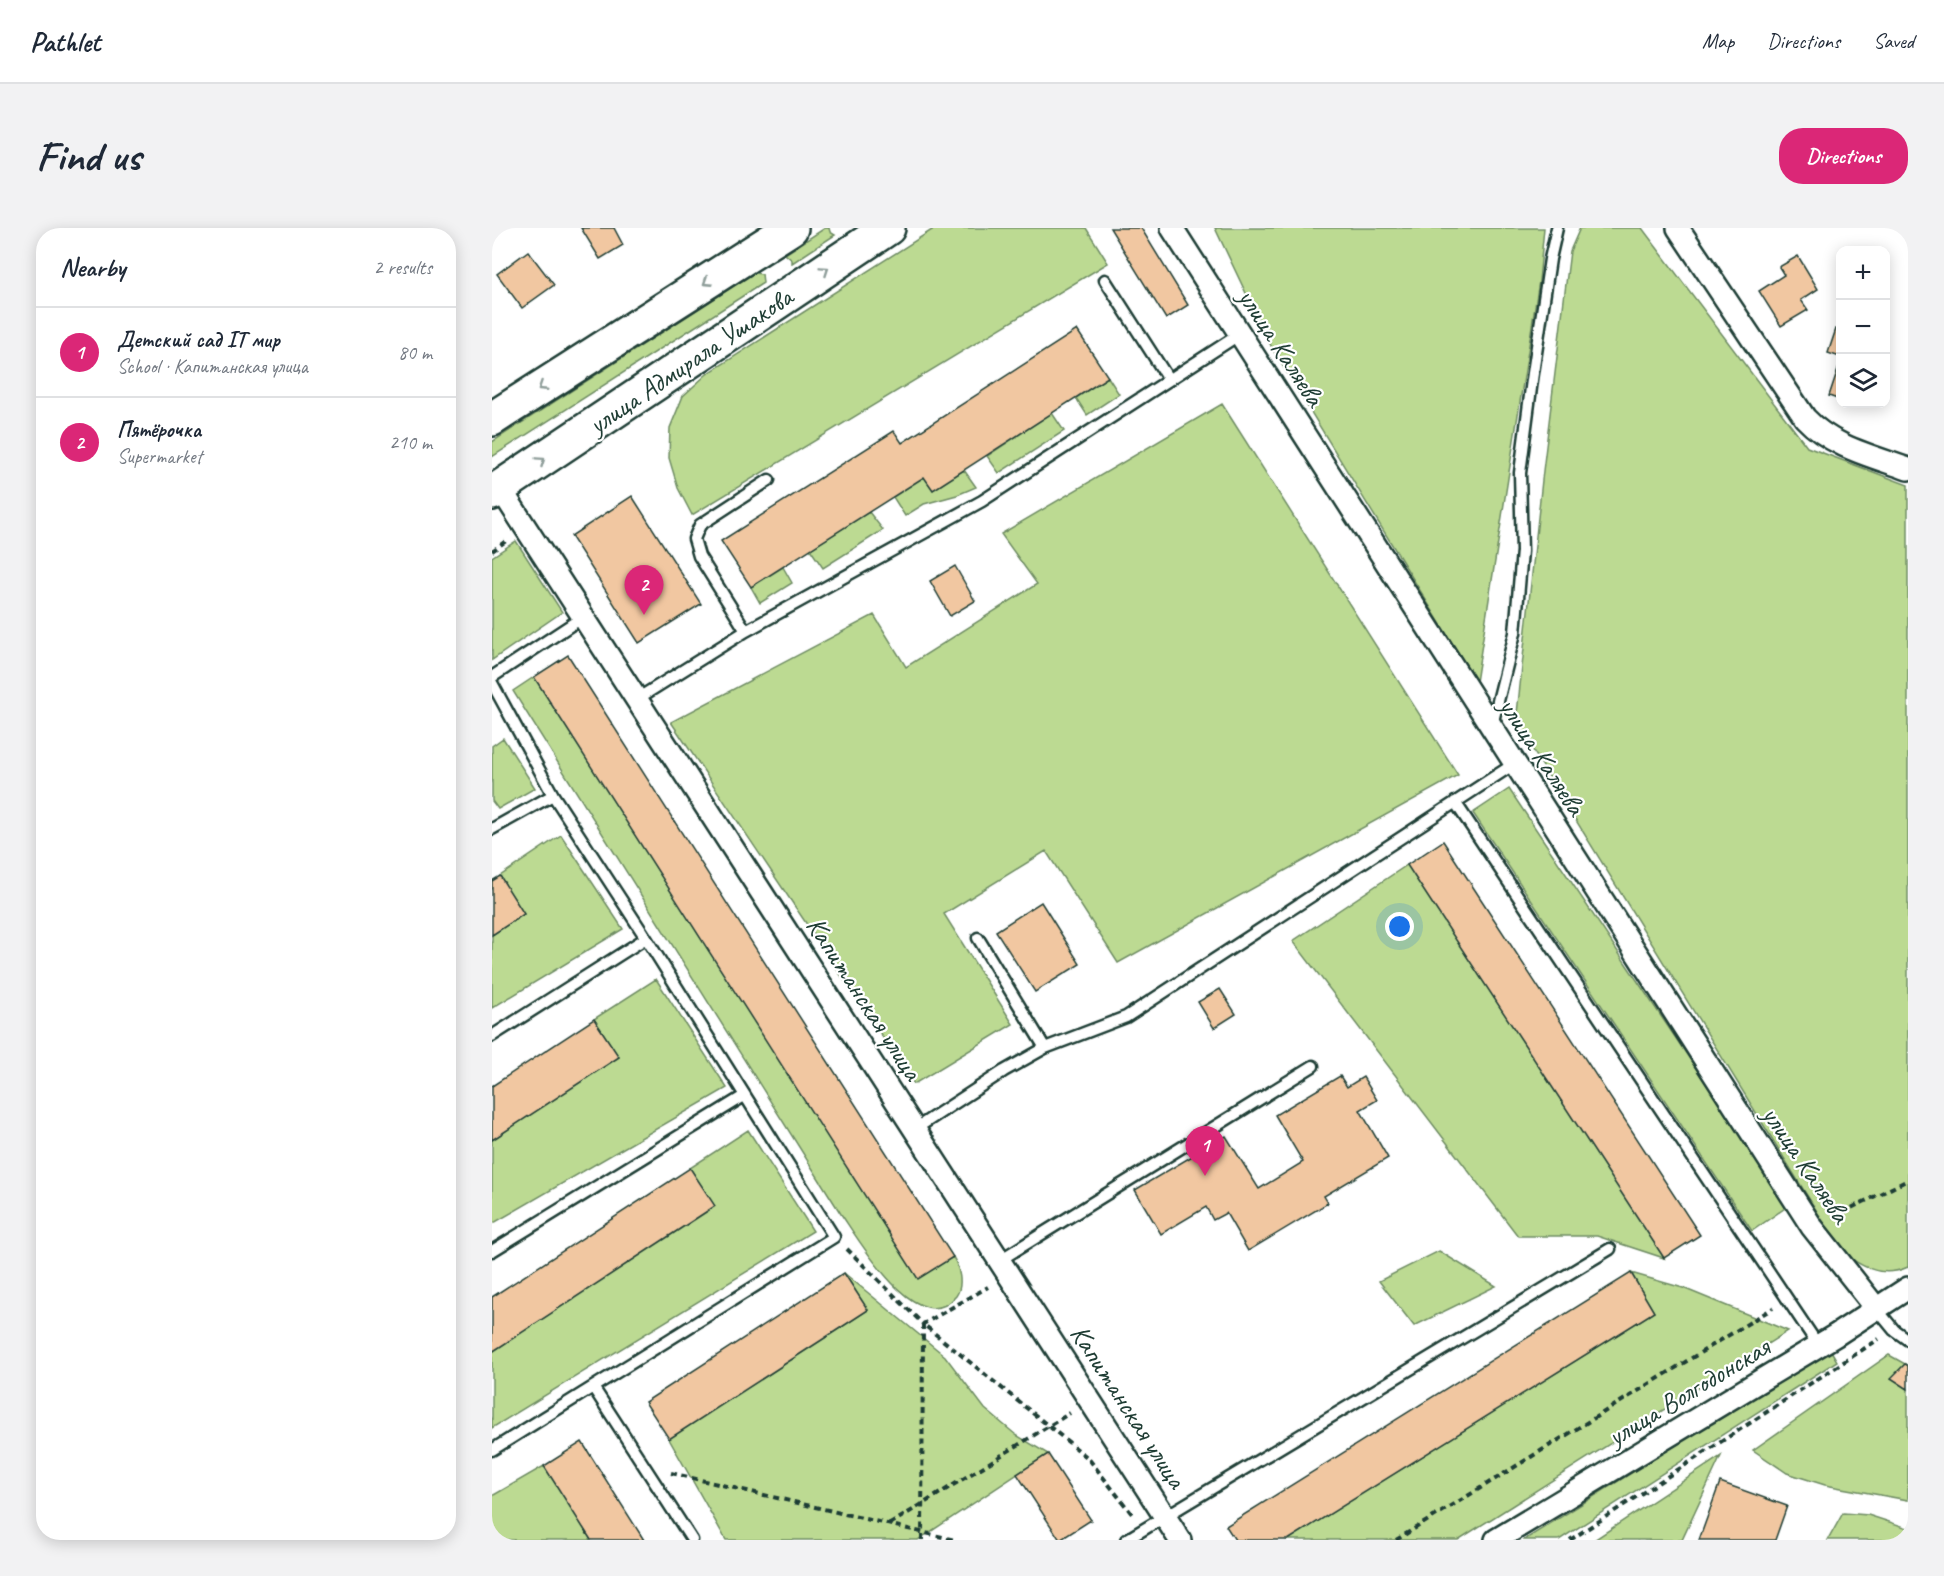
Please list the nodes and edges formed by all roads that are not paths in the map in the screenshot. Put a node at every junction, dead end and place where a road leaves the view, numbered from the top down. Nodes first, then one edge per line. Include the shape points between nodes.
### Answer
1 (791, 228) edge
2 (1172, 228) edge
3 (1557, 228) edge
4 (1678, 228) edge
5 (872, 230) edge
6 (750, 255) junction
7 (1105, 280) dead end
8 (777, 302) junction
9 (1240, 334) junction
10 (1169, 380) junction
11 (492, 419) edge
12 (1908, 469) edge
13 (769, 480) dead end
14 (496, 490) edge
15 (582, 617) junction
16 (746, 631) junction
17 (492, 677) edge
18 (492, 683) edge
19 (637, 699) junction
20 (1491, 728) junction
21 (1514, 764) junction
22 (552, 795) junction
23 (1455, 802) junction
24 (492, 830) edge
25 (645, 938) junction
26 (978, 938) dead end
27 (492, 1036) edge
28 (1045, 1048) junction
29 (1312, 1066) dead end
30 (744, 1096) junction
31 (915, 1129) junction
32 (1610, 1249) dead end
33 (492, 1251) edge
34 (1005, 1267) junction
35 (1908, 1288) edge
36 (1876, 1308) junction
37 (1908, 1340) edge
38 (1818, 1346) junction
39 (592, 1387) junction
40 (492, 1450) edge
41 (1166, 1517) junction
42 (692, 1540) edge
43 (1126, 1540) edge
44 (1180, 1540) edge
45 (1496, 1540) edge

1 - 6 main road, улица Адмирала Ушакова
2 - 9 street, улица Каляева
3 - 20 lane via 1520,474 1522,551 1515,633
4 - 12 street via 1816,430 1831,440
8 -> 5 main road, улица Адмирала Ушакова
6 - 8 main road via 768,259 779,269 782,285
6 -> 11 main road, улица Адмирала Ушакова
7 - 10 lane
14 -> 8 main road, улица Адмирала Ушакова
9 - 10 lane
9 - 20 street, улица Каляева
10 - 16 lane via 982,501
13 - 16 lane via 700,525 694,539 699,556
14 - 15 street, Капитанская улица
15 - 17 lane
15 - 19 street, Капитанская улица
16 - 19 lane
18 - 22 lane
19 - 31 street, Капитанская улица
20 - 21 street, улица Каляева
21 - 23 lane
21 - 36 street, улица Каляева via 1812,1227
22 - 24 lane
22 - 25 lane
23 - 28 lane via 1126,1017
23 - 38 lane
25 - 27 lane
25 - 30 lane
26 - 28 lane
28 - 31 lane
29 - 34 lane
30 - 33 lane
30 - 39 lane via 834,1237
31 - 34 street, Капитанская улица
32 - 41 lane
34 - 41 street, Капитанская улица
35 - 36 street, улица Волгодонская
36 - 37 lane
36 - 38 street, улица Волгодонская
38 - 45 street, улица Волгодонская
39 - 40 lane
39 - 42 lane
41 - 43 lane
41 - 44 street, Капитанская улица

